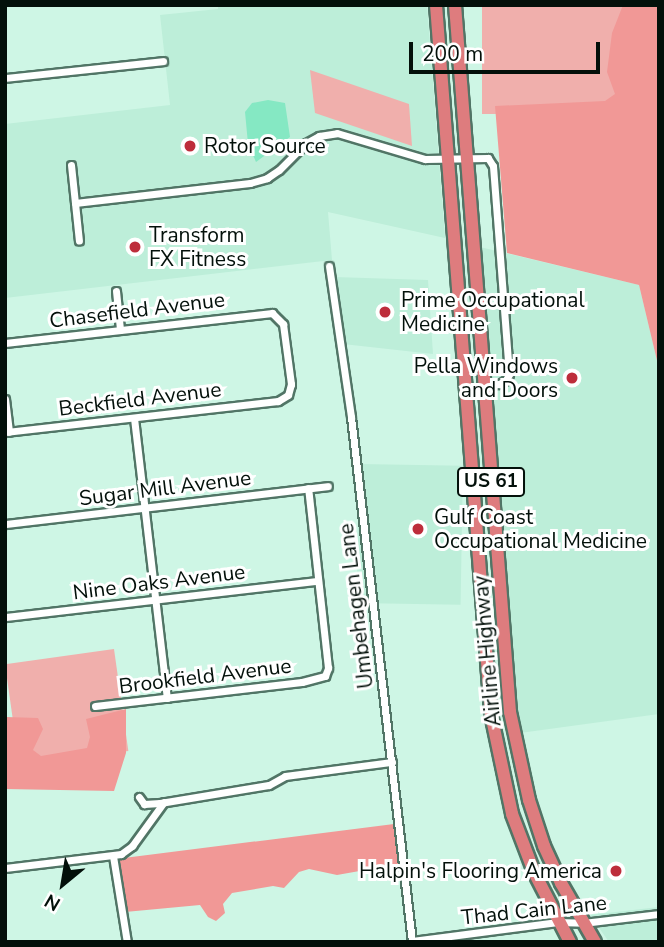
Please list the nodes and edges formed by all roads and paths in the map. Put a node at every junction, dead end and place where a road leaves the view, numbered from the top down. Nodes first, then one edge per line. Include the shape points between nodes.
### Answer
1 (436, 5) edge
2 (455, 5) edge
3 (163, 61) dead end
4 (5, 78) edge
5 (466, 157) junction
6 (447, 158) junction
7 (71, 165) dead end
8 (75, 203) junction
9 (79, 240) dead end
10 (329, 266) dead end
11 (116, 291) dead end
12 (120, 330) junction
13 (5, 343) edge
14 (484, 385) junction
15 (5, 399) edge
16 (278, 401) joint
17 (134, 418) junction
18 (7, 432) edge
19 (469, 437) junction
20 (328, 486) dead end
21 (308, 488) junction
22 (144, 508) junction
23 (5, 524) edge
24 (499, 577) junction
25 (318, 581) junction
26 (155, 600) junction
27 (5, 618) edge
28 (167, 698) junction
29 (95, 706) dead end
30 (392, 762) junction
31 (139, 797) dead end
32 (164, 802) junction
33 (113, 856) junction
34 (5, 868) edge
35 (659, 914) edge
36 (558, 922) junction
37 (583, 923) junction
38 (412, 941) edge
39 (127, 942) edge
40 (570, 942) edge
41 (594, 942) edge

1 - 6 highway, Airline Highway / US 61
2 - 5 highway, Airline Highway / US 61
3 - 4 street
5 - 6 street
5 - 14 highway, Airline Highway / US 61
5 - 14 street via 488,158 495,183 509,374 499,384
6 - 8 street via 425,159 337,133 306,143 279,170 250,183
6 - 19 highway, Airline Highway / US 61
7 - 8 street
8 - 9 street
10 - 30 street, Umbehagen Lane
11 - 12 street
12 - 13 street, Chasefield Avenue
12 - 16 street, Chasefield Avenue via 272,313 284,324 291,384 288,395
14 - 24 highway, Airline Highway / US 61
15 - 18 street
16 - 17 street, Beckfield Avenue
17 - 18 street, Beckfield Avenue
17 - 22 street
19 - 24 highway via 478,481 485,570 489,577
19 - 36 highway, Airline Highway / US 61 via 491,714 499,760 512,814
20 - 21 street, Sugar Mill Avenue
21 - 22 street, Sugar Mill Avenue
21 - 25 street
22 - 23 street, Sugar Mill Avenue
22 - 26 street
24 - 37 highway, Airline Highway / US 61 via 510,712 521,767 544,846
25 - 26 street, Nine Oaks Avenue
25 - 28 street, Brookfield Avenue via 328,668 319,680
26 - 27 street, Nine Oaks Avenue
26 - 28 street
28 - 29 street, Brookfield Avenue
30 - 32 street via 285,776 269,785
30 - 38 street, Umbehagen Lane
31 - 32 street via 144,804
32 - 33 street via 132,846
33 - 34 street
33 - 39 street
35 - 37 street, Thad Cain Lane
36 - 37 street, Thad Cain Lane
36 - 38 street, Thad Cain Lane
36 - 40 highway, Airline Highway / US 61
37 - 41 highway, Airline Highway / US 61

